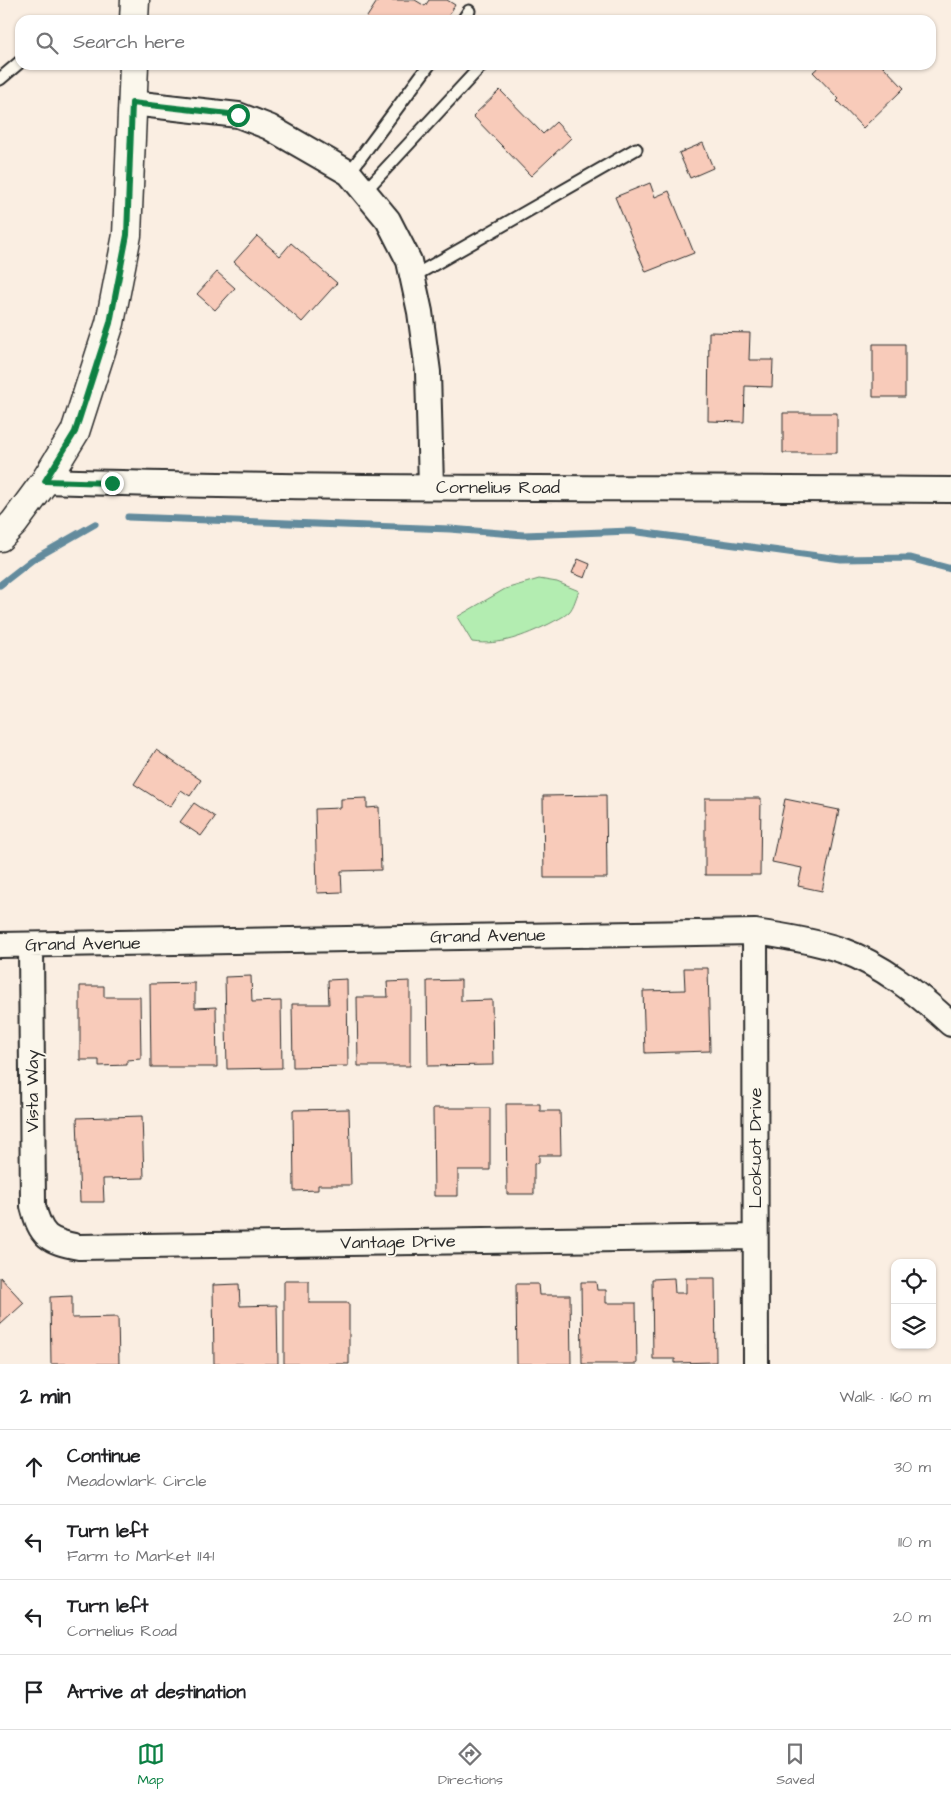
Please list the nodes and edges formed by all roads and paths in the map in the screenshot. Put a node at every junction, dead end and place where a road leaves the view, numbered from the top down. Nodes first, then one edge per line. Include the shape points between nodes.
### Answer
1 (134, 0) edge
2 (134, 15) edge
3 (15, 66) edge
4 (134, 70) edge
5 (425, 70) edge
6 (477, 70) edge
7 (0, 79) edge
8 (132, 103) junction
9 (636, 148) dead end
10 (348, 173) junction
11 (365, 191) junction
12 (412, 277) junction
13 (45, 481) junction
14 (431, 487) junction
15 (951, 490) edge
16 (0, 537) edge
17 (755, 932) junction
18 (0, 945) edge
19 (32, 945) junction
20 (951, 1024) edge
21 (44, 1235) joint
22 (755, 1237) junction
23 (756, 1364) edge

1 - 2 street
3 - 7 lane
4 - 8 street
5 - 10 lane
6 - 11 lane
8 - 10 street via 238,115 269,127
8 - 13 street via 127,235 110,323 75,432
9 - 12 lane
10 - 11 street
11 - 12 street via 388,220 408,261
12 - 14 street via 428,372
13 - 14 street, Cornelius Road
13 - 16 street via 14,524
14 - 15 street, Cornelius Road
17 - 19 street, Grand Avenue
17 - 20 street, Grand Avenue via 802,939 883,970 919,995
17 - 22 street, Lookuot Drive
18 - 19 street, Grand Avenue
19 - 21 street, Vista Way via 33,1206
21 - 22 street, Vantage Drive via 78,1247
22 - 23 street, Lookuot Drive

